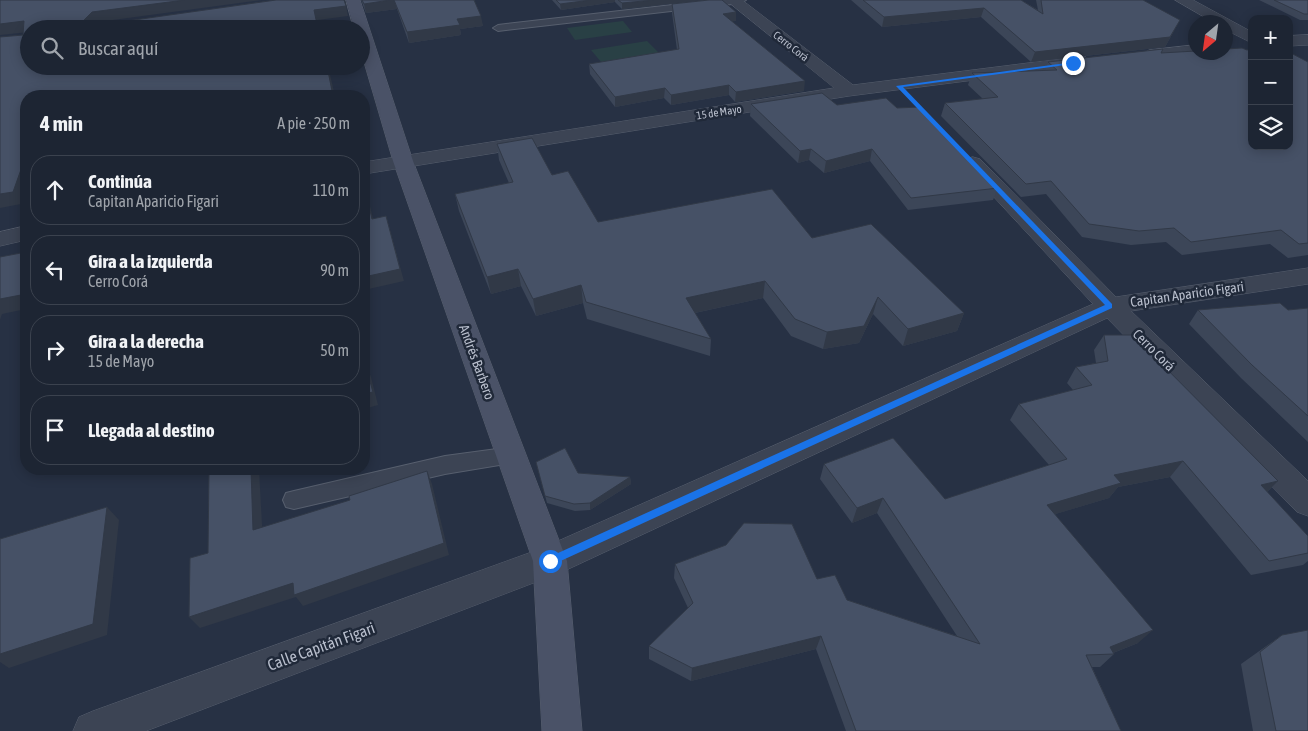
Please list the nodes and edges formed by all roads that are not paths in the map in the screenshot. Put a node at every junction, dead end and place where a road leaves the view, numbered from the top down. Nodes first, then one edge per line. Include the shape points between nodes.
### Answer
1 (353, 0) edge
2 (736, 0) edge
3 (1182, 0) edge
4 (1209, 15) edge
5 (359, 20) edge
6 (498, 28) dead end
7 (1233, 28) edge
8 (1248, 36) edge
9 (1308, 40) edge
10 (1293, 41) edge
11 (1248, 45) edge
12 (1234, 46) edge
13 (1188, 51) edge
14 (370, 55) edge
15 (1129, 57) edge
16 (1101, 60) edge
17 (899, 86) junction
18 (850, 92) junction
19 (919, 108) edge
20 (960, 150) edge
21 (403, 161) junction
22 (370, 167) edge
23 (20, 235) edge
24 (0, 238) edge
25 (1308, 276) edge
26 (1110, 306) junction
27 (511, 455) junction
28 (294, 500) dead end
29 (1308, 502) edge
30 (550, 561) junction
31 (93, 731) edge
32 (562, 731) edge

1 - 5 main road, Andrés Barbero
2 - 6 lane
2 - 18 street, Cerro Corá
3 - 4 street
7 - 8 street
9 - 10 street
11 - 12 street
13 - 15 street
14 - 21 main road, Andrés Barbero
16 - 17 street, 15 de Mayo
17 - 18 street, 15 de Mayo
17 - 19 street
18 - 21 street, 15 de Mayo
20 - 26 street, Cerro Corá
21 - 22 street, 15 de Mayo
21 - 27 main road, Andrés Barbero
23 - 24 street
25 - 26 street, Capitan Aparicio Figari
26 - 29 street, Cerro Corá
26 - 30 street, Capitan Aparicio Figari
27 - 28 lane via 445,465
27 - 30 main road, Andrés Barbero
30 - 31 street, Calle Capitán Figari
30 - 32 main road, Andrés Barbero

